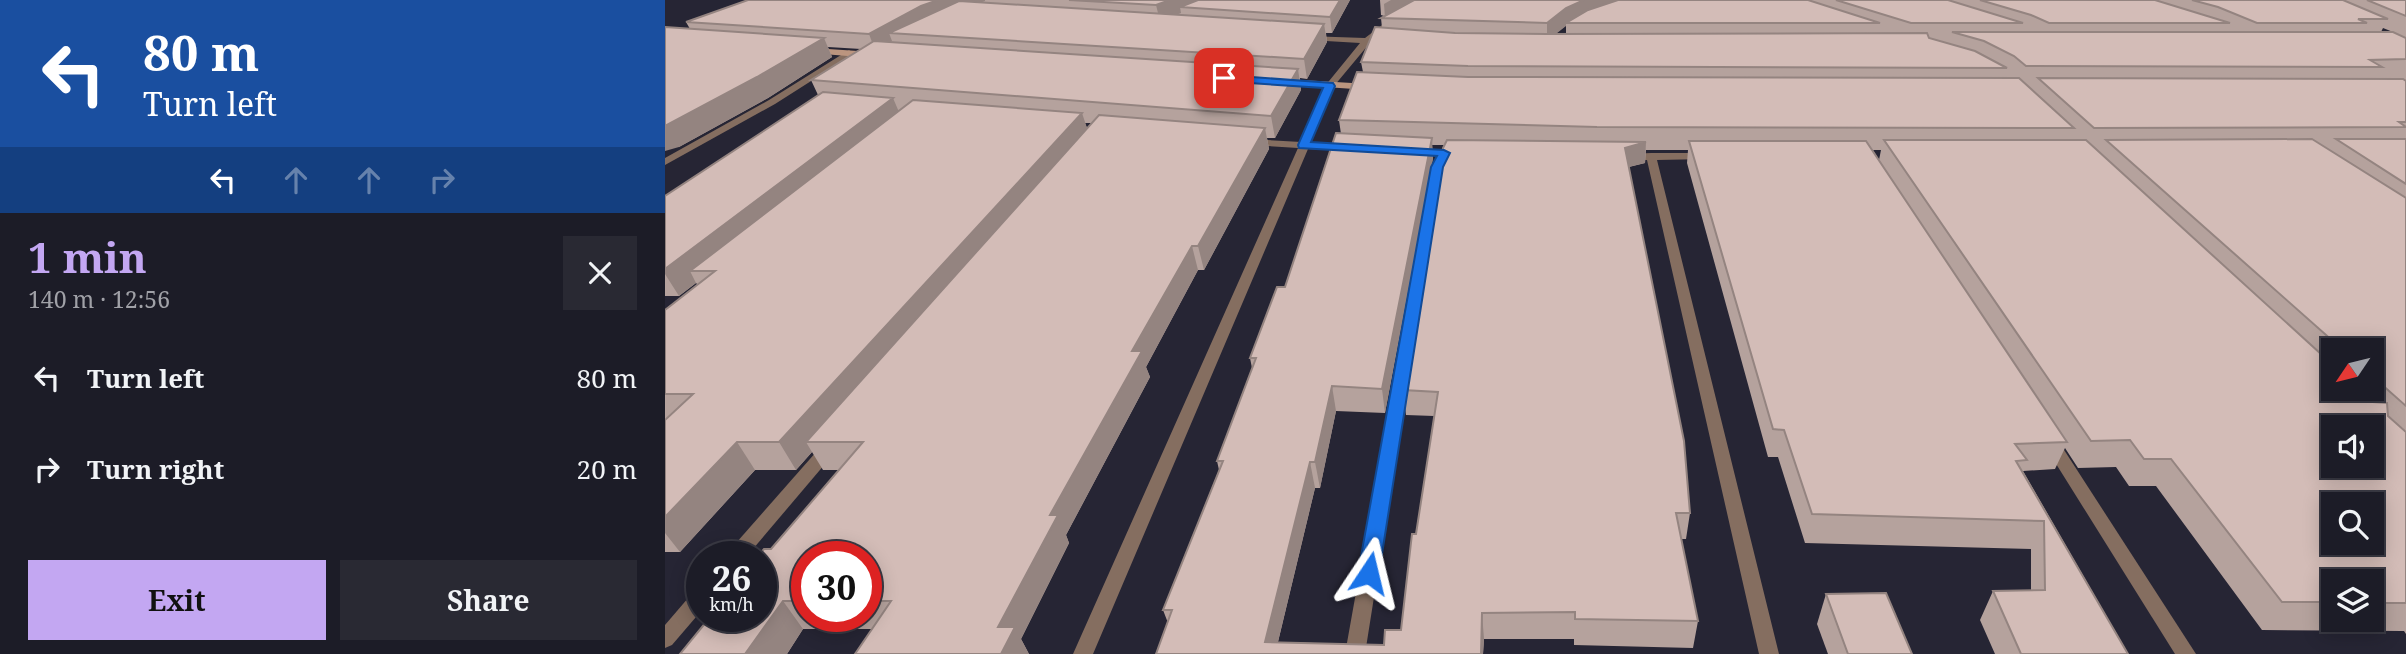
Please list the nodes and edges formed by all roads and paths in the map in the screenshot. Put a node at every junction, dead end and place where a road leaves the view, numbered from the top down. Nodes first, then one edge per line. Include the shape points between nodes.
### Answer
1 (1408, 13) edge
2 (1293, 37) edge
3 (1366, 41) junction
4 (1391, 42) edge
5 (796, 50) edge
6 (849, 53) junction
7 (879, 55) joint
8 (868, 62) edge
9 (1275, 82) edge
10 (1330, 86) junction
11 (1385, 88) edge
12 (1233, 140) edge
13 (1304, 145) junction
14 (1357, 149) edge
15 (1397, 151) edge
16 (1444, 153) junction
17 (1472, 154) edge
18 (1651, 156) junction
19 (1718, 156) edge
20 (1610, 157) edge
21 (665, 162) edge
22 (843, 432) edge
23 (2045, 434) edge
24 (749, 541) edge
25 (686, 615) edge
26 (665, 639) edge
27 (1083, 654) edge
28 (1355, 654) edge
29 (1769, 654) edge
30 (2186, 654) edge

1 - 3 street via 1379,28
2 - 3 street
3 - 4 street
3 - 10 street
5 - 6 street
6 - 7 street
6 - 21 street
7 - 8 street
9 - 10 street
10 - 11 street
10 - 13 street
12 - 13 street
13 - 14 street
13 - 27 street
15 - 16 street
16 - 17 street
16 - 28 street via 1437,167
18 - 19 street
18 - 20 street
18 - 29 street
22 - 24 street
23 - 30 street
25 - 26 street

